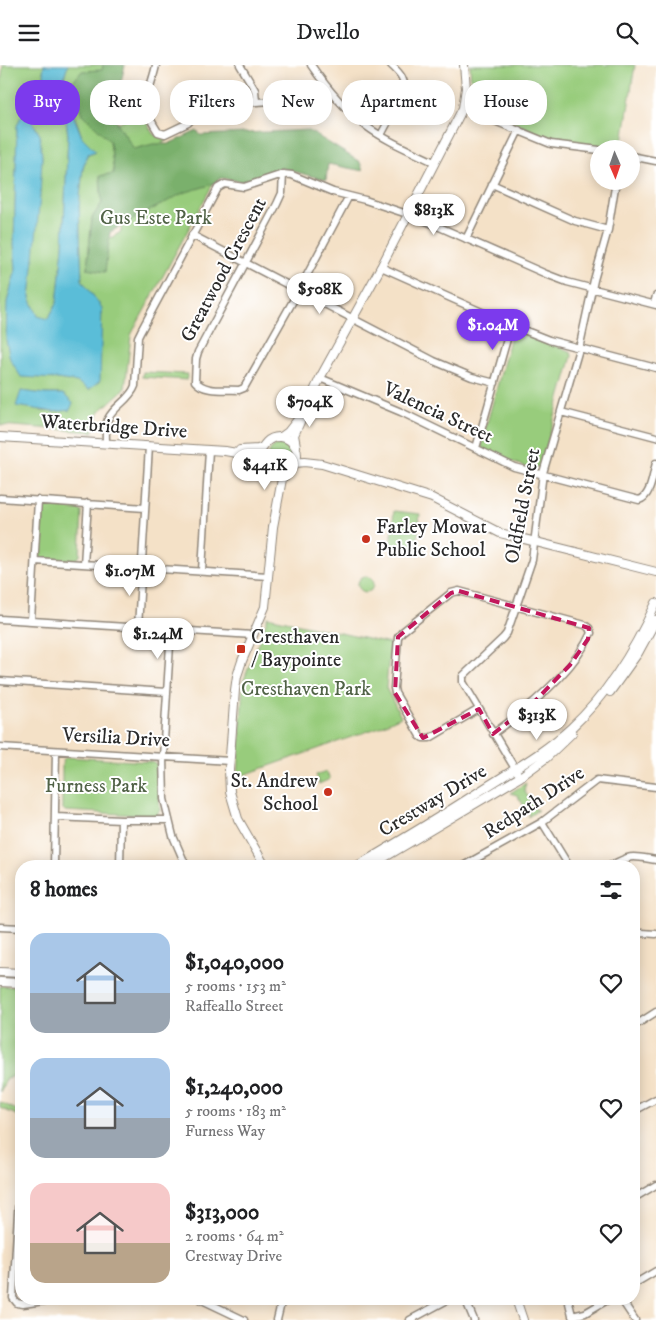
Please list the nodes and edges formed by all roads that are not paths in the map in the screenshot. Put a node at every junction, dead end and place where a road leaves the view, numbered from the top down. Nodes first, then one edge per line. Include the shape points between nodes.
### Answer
1 (156, 65) edge
2 (240, 65) edge
3 (311, 65) edge
4 (391, 65) edge
5 (464, 65) edge
6 (321, 80) edge
7 (332, 93) edge
8 (256, 102) junction
9 (263, 102) edge
10 (463, 107) junction
11 (519, 130) junction
12 (381, 135) junction
13 (590, 149) edge
14 (640, 158) edge
15 (656, 161) edge
16 (434, 163) junction
17 (283, 174) junction
18 (492, 184) junction
19 (614, 190) edge
20 (349, 196) junction
21 (408, 216) junction
22 (608, 229) junction
23 (192, 235) junction
24 (466, 239) junction
25 (245, 263) junction
26 (381, 267) junction
27 (593, 289) junction
28 (298, 292) junction
29 (656, 296) edge
30 (655, 304) edge
31 (352, 319) junction
32 (511, 325) junction
33 (579, 349) junction
34 (656, 368) edge
35 (320, 379) junction
36 (494, 383) junction
37 (306, 409) junction
38 (561, 411) junction
39 (0, 437) edge
40 (281, 437) junction
41 (656, 437) edge
42 (106, 443) junction
43 (149, 446) junction
44 (263, 447) junction
45 (476, 448) junction
46 (297, 449) junction
47 (209, 450) junction
48 (225, 451) junction
49 (262, 461) junction
50 (296, 463) junction
51 (656, 463) edge
52 (322, 464) junction
53 (288, 471) junction
54 (272, 472) junction
55 (543, 473) junction
56 (0, 498) edge
57 (38, 500) junction
58 (88, 503) junction
59 (278, 504) junction
60 (145, 508) junction
61 (535, 542) junction
62 (35, 561) junction
63 (84, 564) junction
64 (142, 568) junction
65 (202, 571) junction
66 (656, 572) edge
67 (268, 576) junction
68 (656, 603) edge
69 (516, 607) junction
70 (0, 619) edge
71 (656, 620) edge
72 (31, 621) junction
73 (138, 627) junction
74 (171, 629) junction
75 (253, 635) junction
76 (0, 681) edge
77 (166, 692) junction
78 (479, 709) junction
79 (494, 734) junction
80 (0, 747) edge
81 (56, 751) junction
82 (163, 757) junction
83 (230, 761) junction
84 (518, 773) junction
85 (656, 787) edge
86 (56, 817) junction
87 (122, 820) junction
88 (168, 820) junction
89 (542, 822) junction
90 (54, 860) edge
91 (120, 860) edge
92 (184, 860) edge
93 (262, 860) edge
94 (367, 860) edge
95 (380, 860) edge
96 (474, 860) edge
97 (565, 860) edge
98 (621, 860) edge
99 (656, 860) edge
100 (0, 927) edge
101 (15, 928) edge
102 (640, 934) edge
103 (656, 934) edge
104 (0, 972) edge
105 (15, 973) edge
106 (0, 982) edge
107 (15, 983) edge
108 (656, 1012) edge
109 (640, 1022) edge
110 (656, 1099) edge
111 (640, 1108) edge
112 (656, 1185) edge
113 (640, 1194) edge
114 (656, 1271) edge
115 (15, 1276) edge
116 (640, 1280) edge
117 (15, 1301) edge
118 (216, 1305) edge
119 (280, 1305) edge
120 (438, 1305) edge
121 (468, 1305) edge
122 (518, 1305) edge
123 (570, 1305) edge
124 (599, 1305) edge
125 (625, 1305) edge
126 (573, 1318) edge
127 (244, 1320) edge
128 (276, 1320) edge
129 (410, 1320) edge
130 (474, 1320) edge
131 (523, 1320) edge
132 (635, 1320) edge

1 - 8 street via 146,103 158,132 165,133 188,123 210,105
2 - 8 street via 255,90
3 - 6 street
4 - 12 street via 403,78 405,86
5 - 10 street via 466,88
7 - 12 street via 360,121
8 - 9 street
10 - 11 street
10 - 16 street
11 - 13 street via 551,144
11 - 18 street
12 - 16 street
14 - 15 street
16 - 21 street
17 - 20 street
17 - 23 street via 244,187 221,185
17 - 25 street, Greatwood Crescent via 280,199
18 - 22 street via 575,221
18 - 24 street
19 - 22 street, Oldfield Street
20 - 21 street
20 - 28 street, Greatwood Crescent
21 - 24 street
21 - 26 street
22 - 27 street, Oldfield Street
23 - 25 street
23 - 42 street via 138,337 133,392 108,419
24 - 27 street via 546,274
25 - 28 street
25 - 28 street, Greatwood Crescent via 198,352 195,381 199,386 206,389 244,388
26 - 31 street
26 - 32 street
27 - 30 street
27 - 33 street, Oldfield Street
28 - 31 street
29 - 30 street
31 - 35 street
31 - 36 street via 434,361
32 - 33 street
32 - 36 street
33 - 34 street
33 - 38 street, Oldfield Street
35 - 37 street
35 - 45 street, Valencia Street via 401,412
36 - 45 street
37 - 40 street
37 - 46 street via 294,435
38 - 41 street
38 - 55 street, Oldfield Street
39 - 42 street, Waterbridge Drive
40 - 44 street via 270,439
40 - 46 street via 287,438
42 - 43 street, Waterbridge Drive
43 - 47 street, Waterbridge Drive
43 - 60 street
44 - 48 street, Waterbridge Drive
44 - 49 street
45 - 55 street, Valencia Street via 514,467
46 - 50 street
46 - 52 street
47 - 48 street, Waterbridge Drive
47 - 65 street
48 - 49 street, Waterbridge Drive via 254,456
49 - 54 street
50 - 52 street
50 - 53 street
51 - 55 street, Valencia Street via 647,494 642,499
52 - 61 street via 432,498 494,531
53 - 54 street
53 - 59 street via 282,479
54 - 59 street via 276,478
55 - 61 street, Oldfield Street
56 - 57 street
57 - 58 street
57 - 62 street
58 - 60 street
58 - 63 street
59 - 67 street
60 - 64 street
61 - 66 street
61 - 69 street, Oldfield Street
62 - 63 street
62 - 72 street
63 - 64 street
64 - 65 street
64 - 73 street
65 - 67 street
67 - 75 street via 265,607
68 - 84 street, Crestway Drive via 632,651 595,703 571,729
69 - 78 street, Oldfield Street via 503,638 463,677
69 - 78 street via 455,591 398,637 395,693 420,736 430,738
69 - 79 street via 585,625 591,633 582,650 558,677 533,703
70 - 72 street
71 - 84 street, Crestway Drive via 638,653 602,702 554,751
72 - 73 street
73 - 74 street
74 - 75 street
74 - 77 street
75 - 83 street via 236,683
76 - 77 street
77 - 82 street
78 - 79 street, Oldfield Street
79 - 84 street, Oldfield Street
80 - 81 street, Versilia Drive
81 - 82 street, Versilia Drive
81 - 86 street
82 - 83 street, Versilia Drive
82 - 88 street
83 - 93 street via 233,805
84 - 94 street, Crestway Drive
84 - 95 street, Crestway Drive
85 - 89 street, Redpath Drive via 596,780
86 - 87 street
86 - 90 street
87 - 88 street
87 - 91 street
88 - 92 street
89 - 96 street, Redpath Drive
89 - 97 street
98 - 99 street via 633,856
100 - 101 street
102 - 103 street
104 - 105 street
106 - 107 street
108 - 109 street
110 - 111 street
112 - 113 street
114 - 116 street
115 - 117 street
118 - 127 street
119 - 128 street
120 - 129 street
121 - 130 street
122 - 131 street
123 - 126 street
124 - 126 street
125 - 132 street

